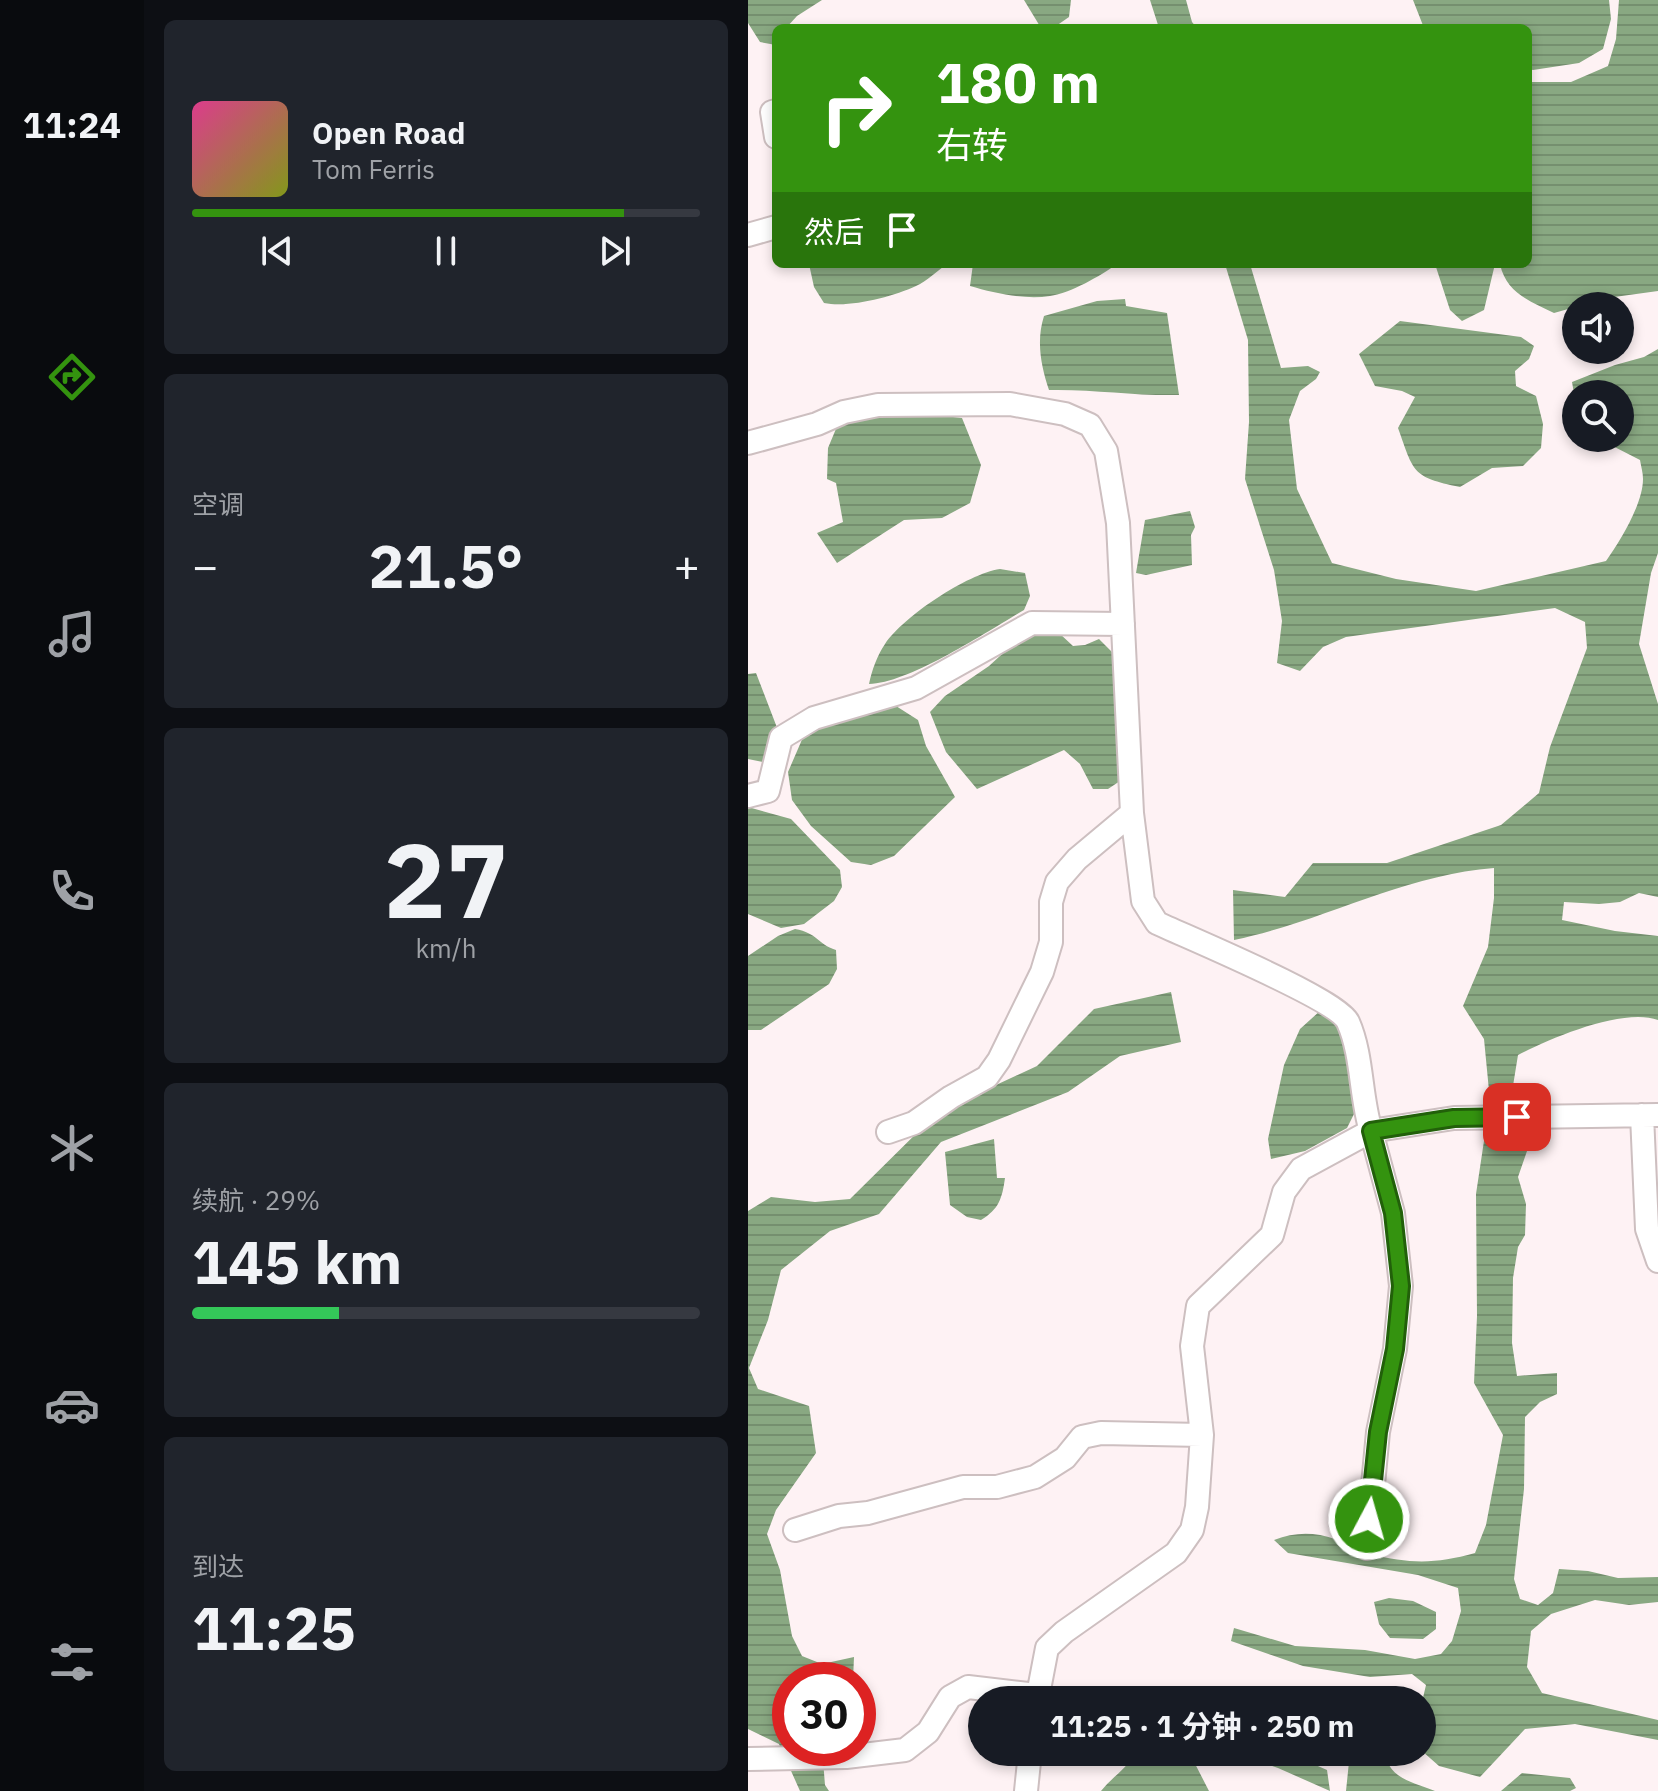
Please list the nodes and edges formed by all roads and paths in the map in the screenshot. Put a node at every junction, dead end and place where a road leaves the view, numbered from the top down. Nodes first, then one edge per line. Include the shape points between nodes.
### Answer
1 (772, 228) edge
2 (748, 235) edge
3 (748, 443) edge
4 (1123, 624) junction
5 (748, 796) edge
6 (1132, 813) junction
7 (1650, 1115) edge
8 (1371, 1131) junction
9 (888, 1132) dead end
10 (1658, 1261) edge
11 (1202, 1435) junction
12 (795, 1530) dead end
13 (1367, 1548) dead end
14 (1039, 1686) edge
15 (968, 1687) edge
16 (755, 1759) edge
17 (1029, 1766) edge
18 (1026, 1791) edge

1 - 2 street
3 - 4 street via 878,405 1010,404 1065,414 1090,425 1106,451 1116,508
4 - 5 street via 1032,623 916,688 814,718 781,738 768,791
4 - 6 street
6 - 8 street via 1143,901 1157,923 1322,999 1346,1018 1357,1048
6 - 9 street via 1057,882 1042,972 987,1077 914,1123
7 - 8 street via 1454,1118
7 - 10 street via 1647,1229
8 - 11 street via 1301,1169 1284,1192 1272,1235 1198,1306 1192,1346
8 - 13 street via 1393,1213 1401,1286 1378,1432
11 - 12 street via 1082,1437 1065,1458 1035,1477 997,1487 963,1487
11 - 14 street via 1192,1530 1176,1553 1047,1648
15 - 16 street via 950,1697 928,1732 905,1750
17 - 18 street

